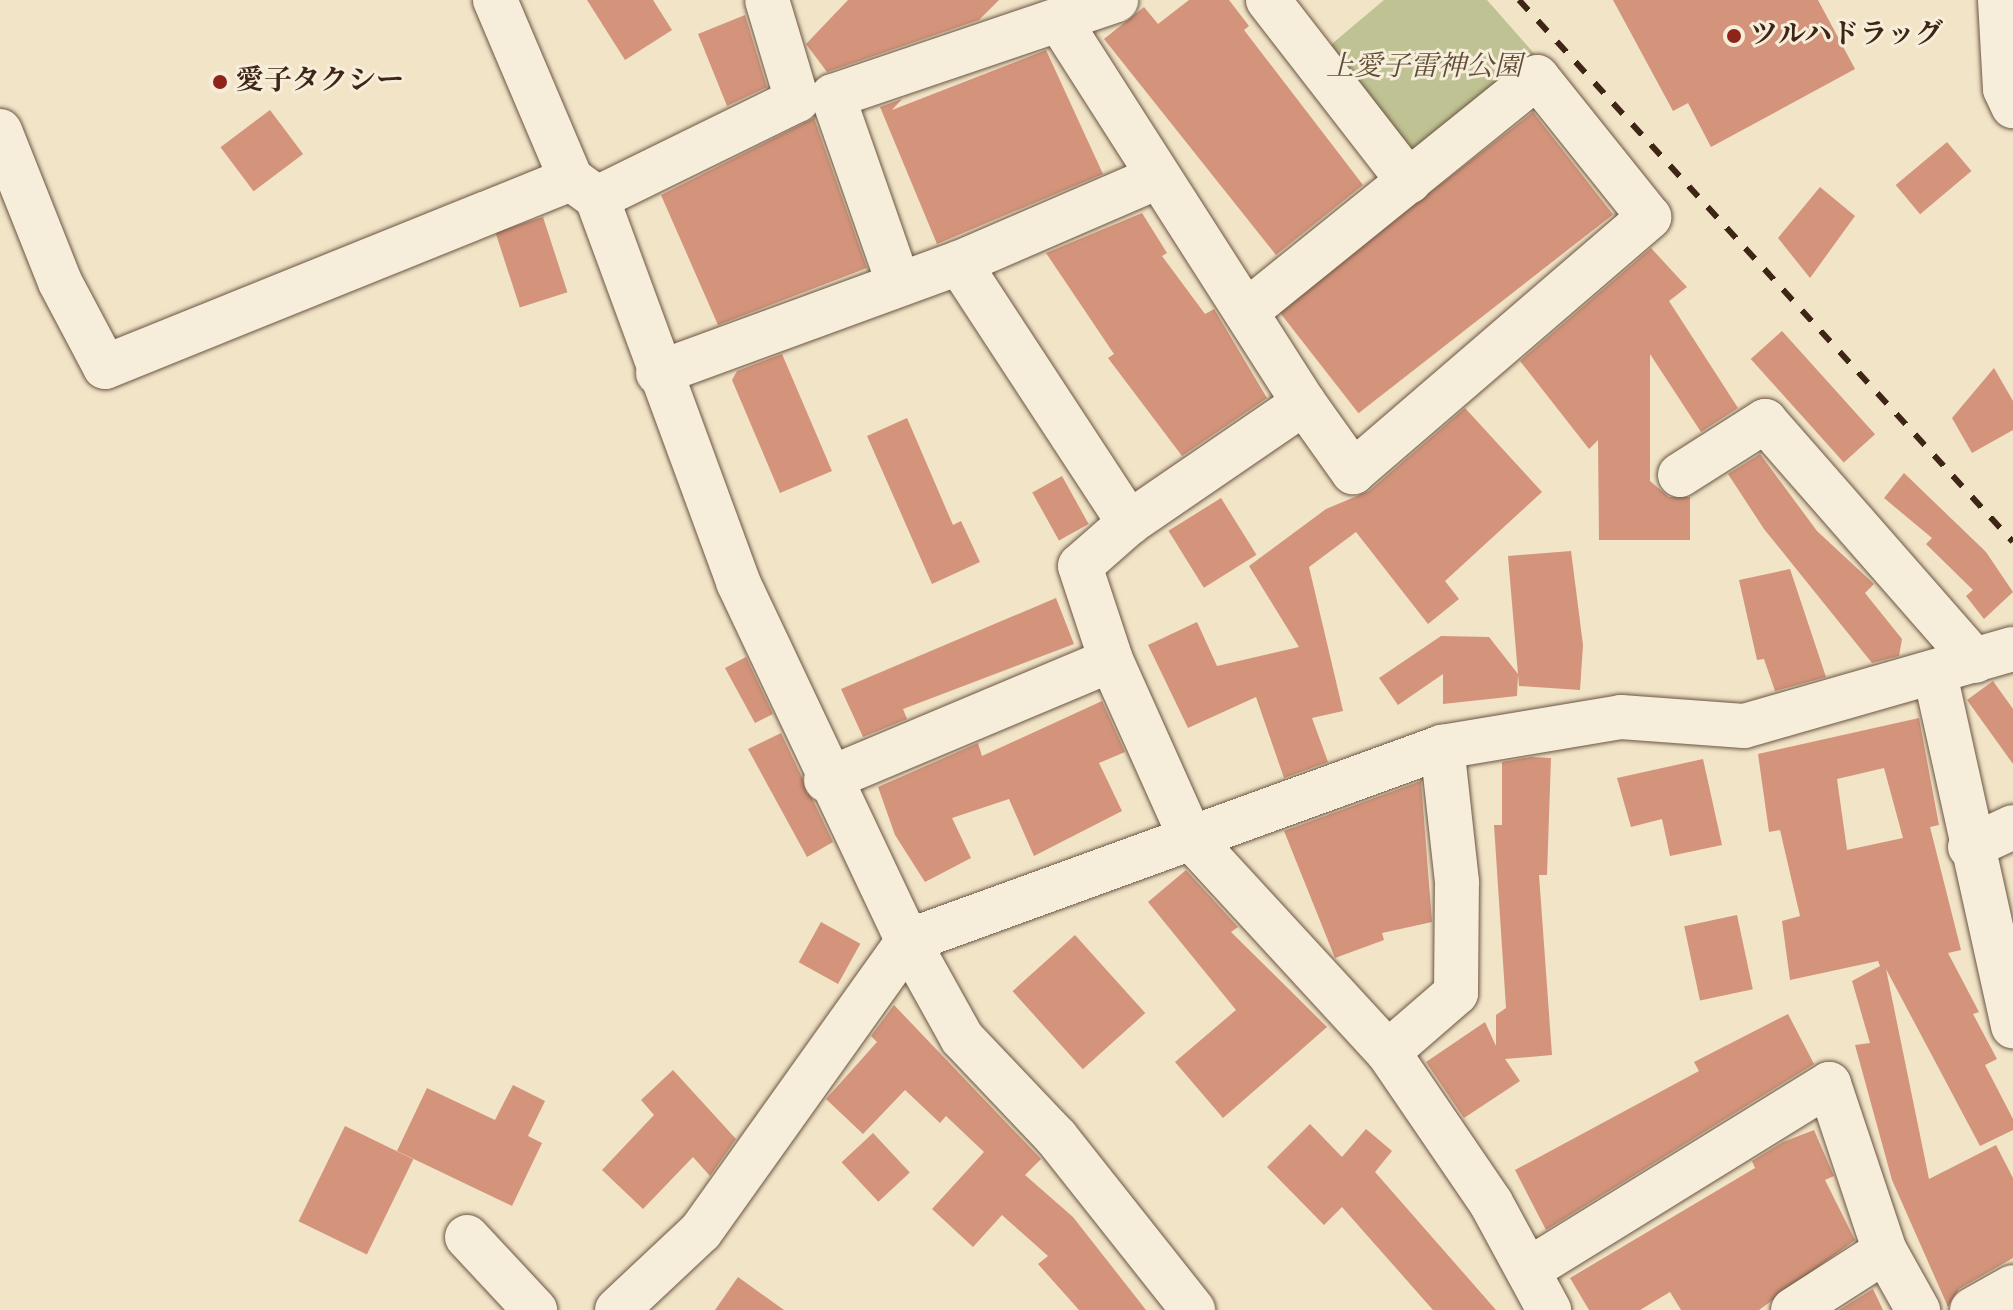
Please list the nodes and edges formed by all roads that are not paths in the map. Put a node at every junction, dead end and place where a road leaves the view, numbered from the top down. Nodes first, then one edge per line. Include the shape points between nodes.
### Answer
1 (495, 0) edge
2 (767, 0) edge
3 (1116, 0) edge
4 (1268, 0) edge
5 (2000, 0) edge
6 (1059, 20) junction
7 (2013, 106) edge
8 (0, 131) edge
9 (1158, 177) junction
10 (1409, 182) junction
11 (584, 189) junction
12 (959, 263) junction
13 (898, 282) junction
14 (1246, 312) junction
15 (658, 373) junction
16 (1304, 403) junction
17 (1680, 475) dead end
18 (1129, 523) junction
19 (1111, 660) junction
20 (1974, 661) edge
21 (1442, 747) junction
22 (826, 780) junction
23 (2013, 827) edge
24 (1190, 837) junction
25 (1970, 847) junction
26 (908, 941) junction
27 (2013, 1026) edge
28 (1388, 1052) junction
29 (467, 1237) dead end
30 (1885, 1251) junction
31 (1528, 1270) junction
32 (2013, 1287) edge
33 (535, 1310) edge
34 (617, 1310) edge
35 (1193, 1310) edge
36 (1549, 1310) edge
37 (1793, 1310) edge
38 (1918, 1310) edge
39 (1972, 1310) edge

1 - 11 street
2 - 11 street via 797,100
3 - 6 street
4 - 10 street
5 - 7 street
6 - 9 street
6 - 13 street via 833,96
8 - 11 street via 60,282 105,367
9 - 12 street
9 - 14 street
10 - 14 street
10 - 16 street via 1537,77 1649,217 1353,472
11 - 15 street
12 - 13 street
12 - 18 street
13 - 15 street
14 - 16 street
15 - 22 street via 738,582
16 - 18 street
17 - 20 street via 1765,421
18 - 19 street via 1080,566
19 - 22 street
19 - 24 street
20 - 21 street via 1744,726 1621,717
20 - 25 street
21 - 24 street
21 - 28 street via 1457,882 1456,993
22 - 26 street
23 - 25 street
24 - 26 street
24 - 28 street
25 - 27 street
26 - 34 street via 701,1231
26 - 35 street via 962,1038 1056,1137
28 - 31 street
29 - 33 street
30 - 31 street via 1829,1084
30 - 37 street
30 - 38 street
31 - 36 street
32 - 39 street

